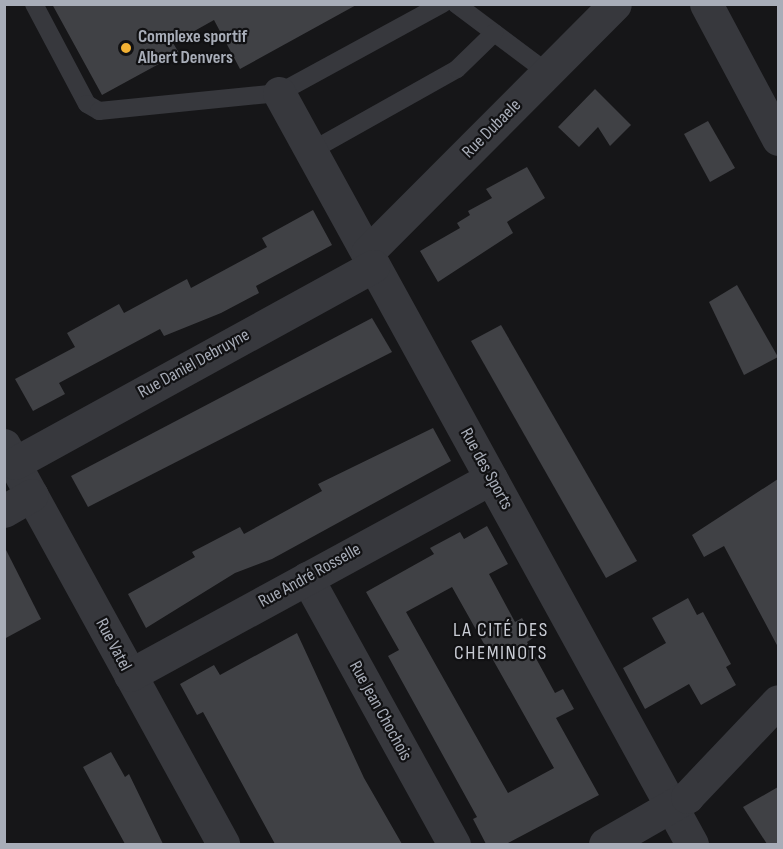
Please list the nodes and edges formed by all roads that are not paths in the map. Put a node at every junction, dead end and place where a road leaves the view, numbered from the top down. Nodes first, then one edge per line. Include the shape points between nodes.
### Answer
1 (34, 4) edge
2 (442, 4) edge
3 (456, 4) edge
4 (615, 4) edge
5 (706, 4) edge
6 (494, 33) junction
7 (548, 73) junction
8 (279, 93) junction
9 (778, 139) edge
10 (310, 151) junction
11 (371, 259) junction
12 (10, 454) edge
13 (491, 478) junction
14 (18, 503) edge
15 (307, 578) junction
16 (130, 675) junction
17 (778, 701) edge
18 (672, 808) junction
19 (223, 844) edge
20 (454, 844) edge
21 (605, 844) edge
22 (692, 844) edge

1 - 8 lane via 87,104 99,111
2 - 8 lane
3 - 6 lane
4 - 7 street, Rue Dubaele
5 - 9 street
6 - 7 lane
6 - 10 lane via 457,69
7 - 11 street, Rue Dubaele
8 - 10 street, Rue des Sports
10 - 11 street, Rue des Sports
11 - 12 street, Rue Daniel Debruyne
11 - 13 street, Rue des Sports
12 - 14 street, Rue Vatel
13 - 15 street, Rue André Rosselle
13 - 18 street, Rue des Sports
14 - 16 street, Rue Vatel
15 - 16 street, Rue André Rosselle
15 - 20 street, Rue Jean Chochois
16 - 19 street, Rue Vatel
17 - 18 street
18 - 21 street
18 - 22 street, Rue des Sports

